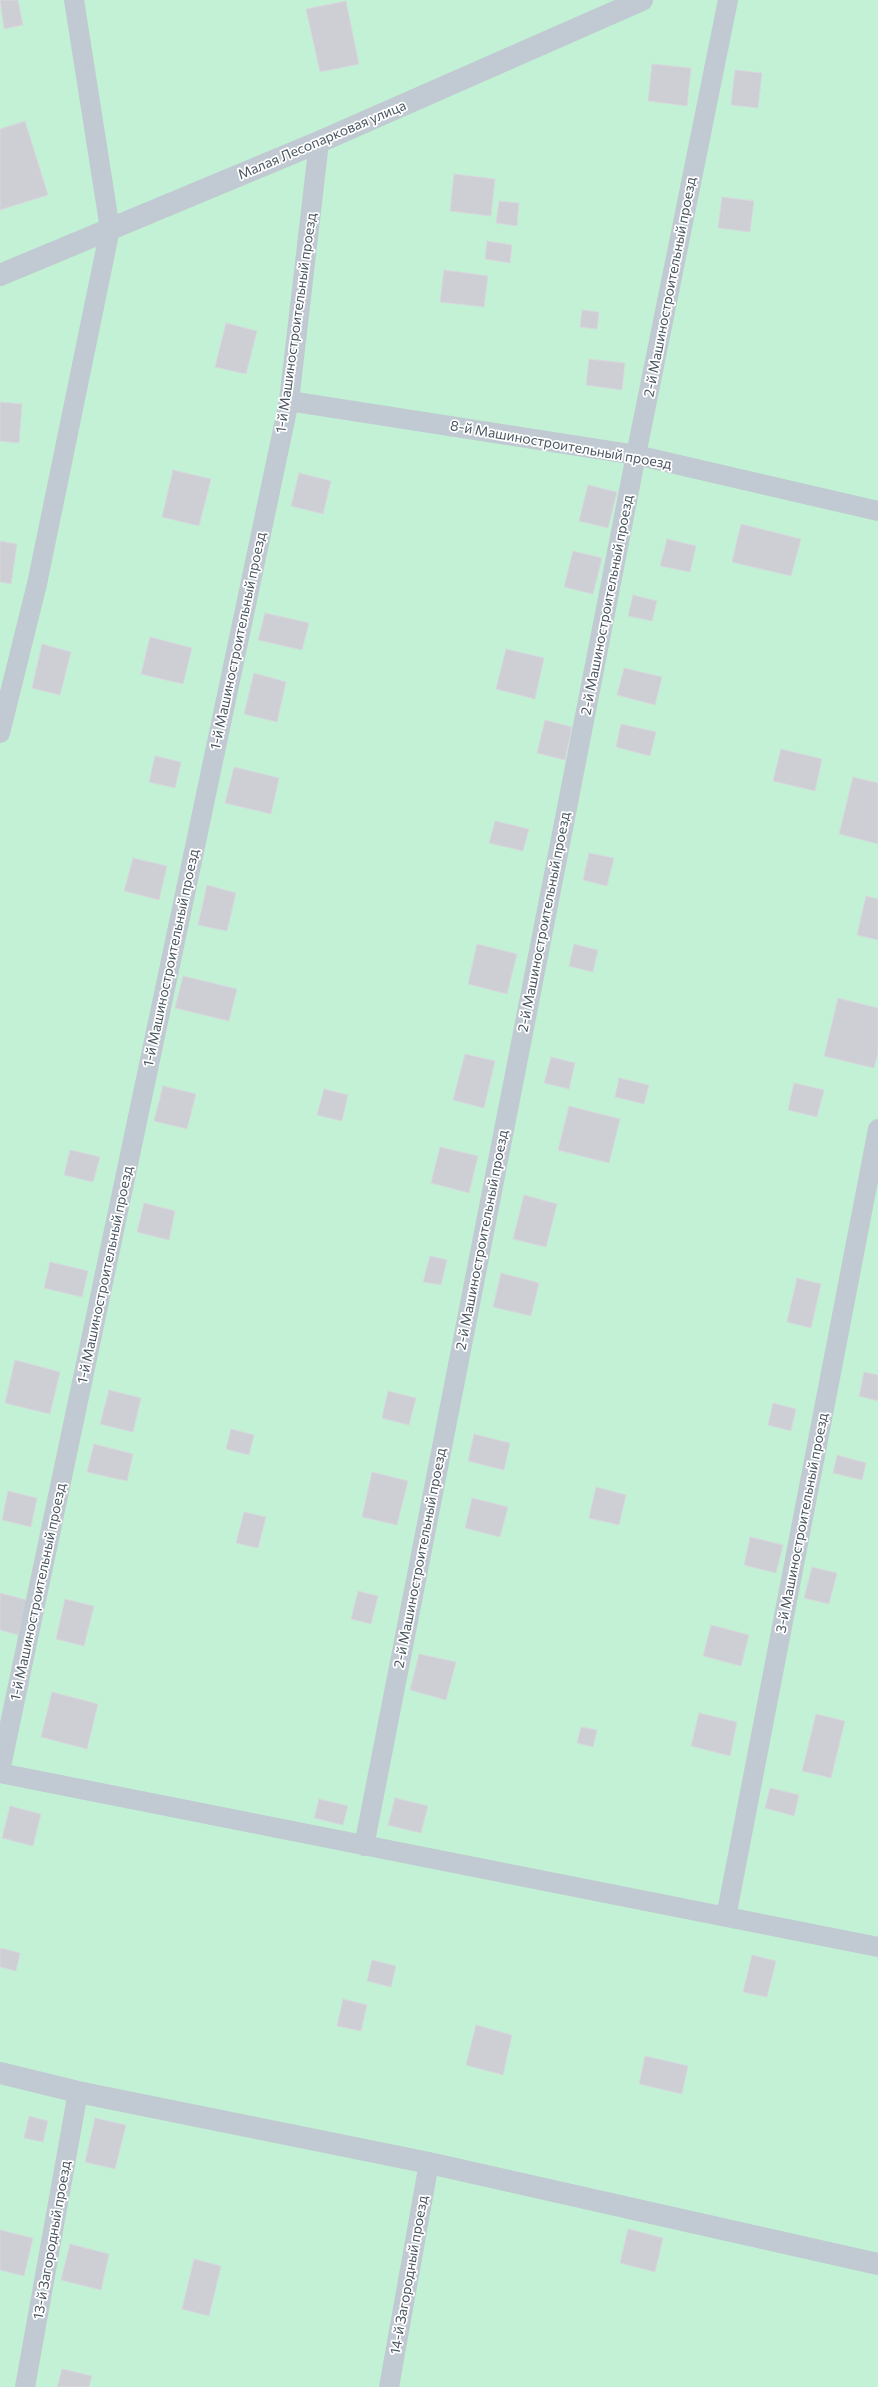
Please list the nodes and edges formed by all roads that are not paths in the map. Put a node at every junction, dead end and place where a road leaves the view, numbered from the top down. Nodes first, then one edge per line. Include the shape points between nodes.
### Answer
1 (74, 0) edge
2 (642, 0) edge
3 (728, 0) edge
4 (319, 142) junction
5 (110, 229) junction
6 (0, 275) edge
7 (289, 401) junction
8 (636, 455) junction
9 (878, 511) edge
10 (0, 733) edge
11 (878, 1129) edge
12 (0, 1772) edge
13 (364, 1846) junction
14 (726, 1917) junction
15 (878, 1947) edge
16 (0, 2073) edge
17 (78, 2092) junction
18 (429, 2163) junction
19 (878, 2264) edge
20 (25, 2387) edge
21 (389, 2387) edge

1 - 5 lane
2 - 4 street, Малая Лесопарковая улица
3 - 8 lane, 2-й Машиностроительный проезд
4 - 5 street, Малая Лесопарковая улица
4 - 7 lane, 1-й Машиностроительный проезд
5 - 6 street, Малая Лесопарковая улица
5 - 10 lane via 38,584
7 - 8 lane, 8-й Машиностроительный проезд
7 - 12 lane, 1-й Машиностроительный проезд
8 - 9 lane, 8-й Машиностроительный проезд
8 - 13 lane, 2-й Машиностроительный проезд
11 - 14 lane, 3-й Машиностроительный проезд
12 - 13 lane
13 - 14 lane
14 - 15 lane
16 - 17 street
17 - 18 street
17 - 20 lane, 13-й Загородный проезд
18 - 19 street
18 - 21 lane, 14-й Загородный проезд

